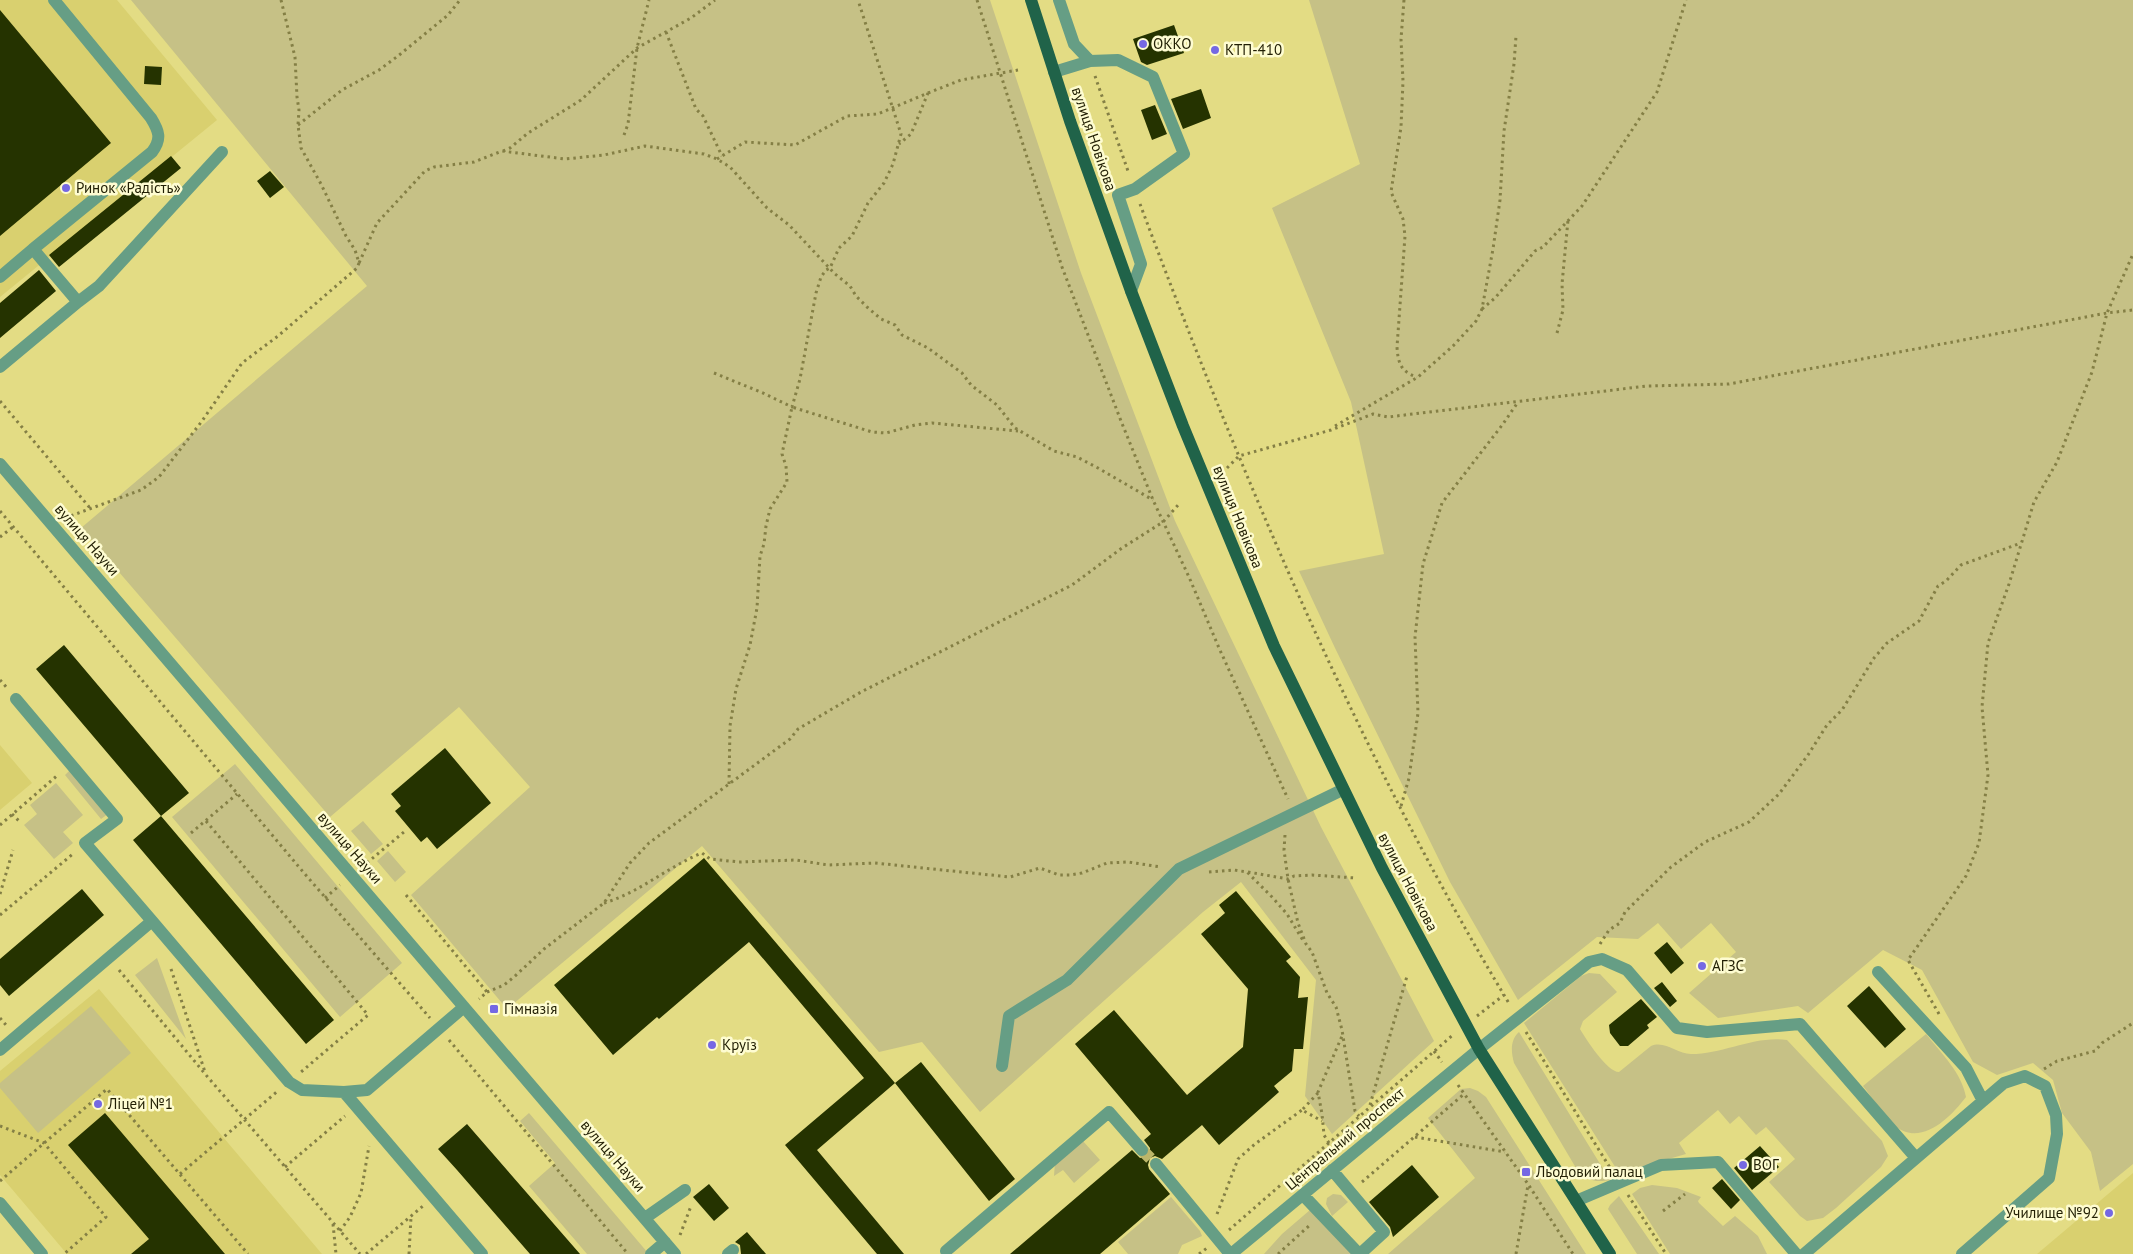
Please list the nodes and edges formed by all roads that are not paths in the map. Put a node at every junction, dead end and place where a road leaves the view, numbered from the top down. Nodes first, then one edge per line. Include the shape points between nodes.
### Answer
1 (54, 0) edge
2 (1031, 0) edge
3 (1059, 0) edge
4 (1090, 61) junction
5 (1054, 72) junction
6 (222, 152) dead end
7 (1118, 195) junction
8 (1098, 201) junction
9 (33, 249) junction
10 (0, 277) edge
11 (1131, 291) junction
12 (78, 302) junction
13 (0, 368) edge
14 (0, 464) edge
15 (16, 699) dead end
16 (1342, 790) junction
17 (152, 921) junction
18 (1878, 972) dead end
19 (464, 1006) junction
20 (1479, 1049) junction
21 (0, 1050) edge
22 (1002, 1066) dead end
23 (344, 1092) junction
24 (1983, 1101) junction
25 (1142, 1150) tunnel mouth
26 (1916, 1158) junction
27 (1156, 1164) tunnel mouth
28 (1332, 1170) junction
29 (684, 1190) road end
30 (1303, 1194) junction
31 (1576, 1201) junction
32 (0, 1204) edge
33 (645, 1218) junction
34 (665, 1242) junction
35 (946, 1251) dead end
36 (675, 1253) edge
37 (42, 1254) edge
38 (482, 1254) edge
39 (651, 1254) edge
40 (1232, 1254) edge
41 (1359, 1254) edge
42 (1610, 1254) edge
43 (1796, 1254) edge
44 (1804, 1254) edge
45 (1962, 1254) edge

1 - 9 street via 151,118 159,130 159,143
2 - 5 main road, вулиця Новікова
3 - 4 street via 1074,44
4 - 5 street
4 - 7 street via 1118,60 1153,77 1184,154 1135,190
5 - 8 main road, вулиця Новікова
6 - 12 street via 99,286
7 - 8 street
7 - 11 street via 1141,264
8 - 11 main road, вулиця Новікова
9 - 10 street
9 - 12 street
11 - 16 main road, вулиця Новікова via 1274,646
12 - 13 street
14 - 19 street, вулиця Науки
15 - 17 street via 117,819 85,843
16 - 20 main road, вулиця Новікова
16 - 22 street via 1179,869 1067,980 1009,1016
17 - 21 street
17 - 23 street via 288,1082 302,1090
18 - 24 street via 1966,1068
19 - 23 street via 368,1090
19 - 33 street, вулиця Науки
20 - 26 street, Центральний проспект via 1589,962 1602,959 1627,970 1677,1028 1707,1032 1800,1024
20 - 28 street, Центральний проспект
20 - 31 main road
23 - 38 street
24 - 26 street
24 - 45 street via 2004,1084 2025,1076 2045,1086 2056,1115 2057,1134 2049,1178
25 - 35 street via 1109,1112
26 - 44 street
27 - 40 street
28 - 30 street, Центральний проспект
28 - 41 street via 1384,1232
29 - 33 street
30 - 40 street, Центральний проспект
30 - 41 street
31 - 42 main road
31 - 43 street via 1661,1165 1718,1162
32 - 37 street
33 - 34 street, вулиця Науки
34 - 36 street, вулиця Науки
34 - 39 street

